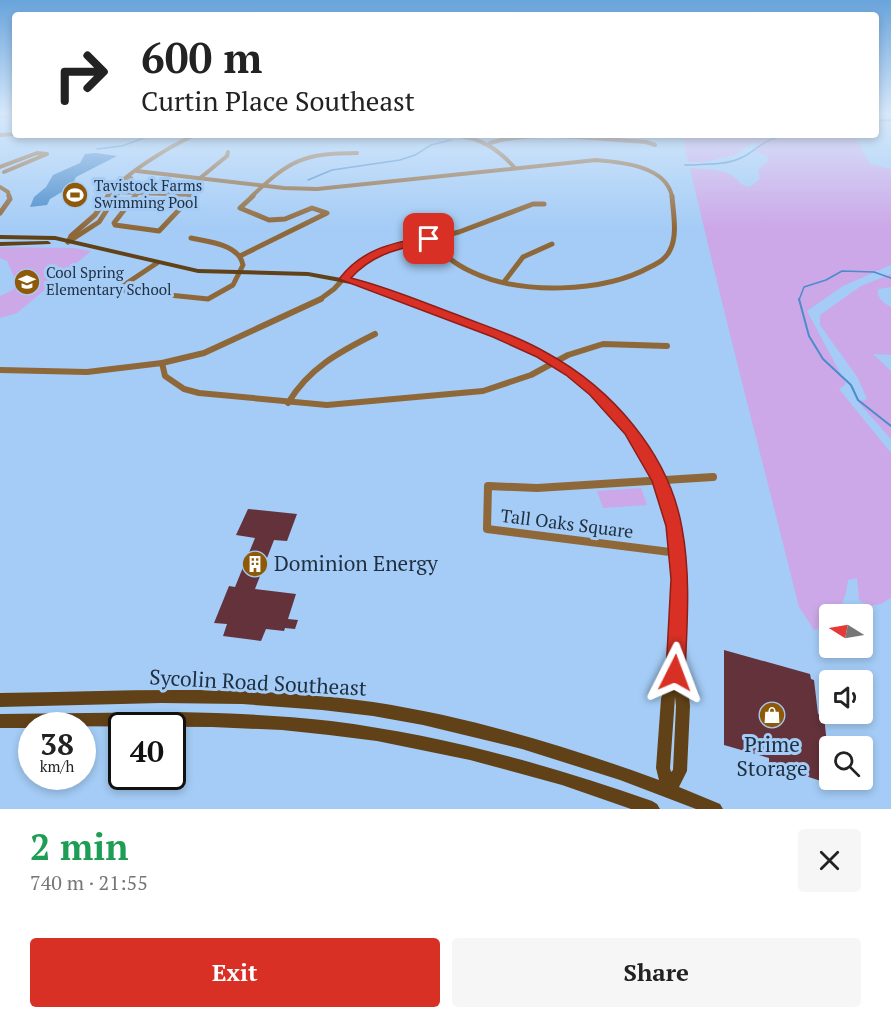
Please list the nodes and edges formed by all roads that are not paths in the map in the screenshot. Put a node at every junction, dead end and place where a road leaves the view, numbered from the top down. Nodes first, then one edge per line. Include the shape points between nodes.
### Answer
1 (228, 152) dead end
2 (163, 153) edge
3 (322, 153) edge
4 (349, 153) edge
5 (357, 153) dead end
6 (501, 153) edge
7 (514, 168) junction
8 (1, 171) edge
9 (137, 171) junction
10 (199, 179) junction
11 (264, 186) junction
12 (0, 187) edge
13 (139, 191) junction
14 (119, 192) junction
15 (544, 204) dead end
16 (0, 213) edge
17 (106, 214) junction
18 (120, 215) junction
19 (0, 237) edge
20 (191, 238) dead end
21 (429, 239) junction
22 (68, 242) junction
23 (0, 244) edge
24 (552, 244) dead end
25 (240, 256) junction
26 (157, 263) junction
27 (240, 272) junction
28 (344, 279) junction
29 (504, 282) junction
30 (375, 334) dead end
31 (667, 346) dead end
32 (162, 363) junction
33 (556, 363) junction
34 (0, 370) edge
35 (288, 403) junction
36 (713, 477) dead end
37 (660, 481) junction
38 (678, 553) junction
39 (0, 700) edge
40 (0, 721) edge
41 (669, 791) junction
42 (652, 809) edge
43 (715, 809) edge

1 - 10 street
2 - 9 street
3 - 11 street via 286,164
4 - 5 street
6 - 7 street
7 - 11 street via 328,188
7 - 29 street via 596,160 650,172 671,190 675,240 667,255 650,268 597,284 552,288
8 - 8 street via 37,153 46,154
9 - 10 street
9 - 14 street
9 - 22 street via 115,186 96,215
10 - 11 street
11 - 25 street via 242,210 259,219 284,220 312,208 327,213
12 - 16 street via 10,199
13 - 14 street
13 - 18 street
13 - 18 street via 193,195 159,231 115,225
14 - 17 street
15 - 21 street via 533,204
17 - 18 street
17 - 22 street
19 - 22 street via 44,237
20 - 25 street via 233,250
21 - 28 street via 392,246 358,263
21 - 29 street via 442,255 460,267
22 - 23 street
22 - 26 street
24 - 29 street via 519,259
25 - 27 street
26 - 27 street via 198,271
26 - 27 street via 120,291 208,299 233,285
27 - 28 street via 301,273
28 - 32 street via 314,304 253,333 204,353
28 - 33 street via 522,344
30 - 35 street via 318,364 298,383
31 - 33 street via 603,344
32 - 34 street via 87,372
32 - 35 street via 165,376 184,389
33 - 35 street via 483,391 327,405
33 - 37 street via 607,403 633,435
36 - 37 street
37 - 38 street
37 - 38 street, Tall Oaks Square via 537,488 488,486 487,529
38 - 41 street via 675,673 683,706 680,771
39 - 41 street, Sycolin Road Southeast via 239,698 321,702 462,727 525,743
40 - 42 street, Sycolin Road Southeast via 233,721 372,734 514,763
41 - 43 street, Sycolin Road Southeast

